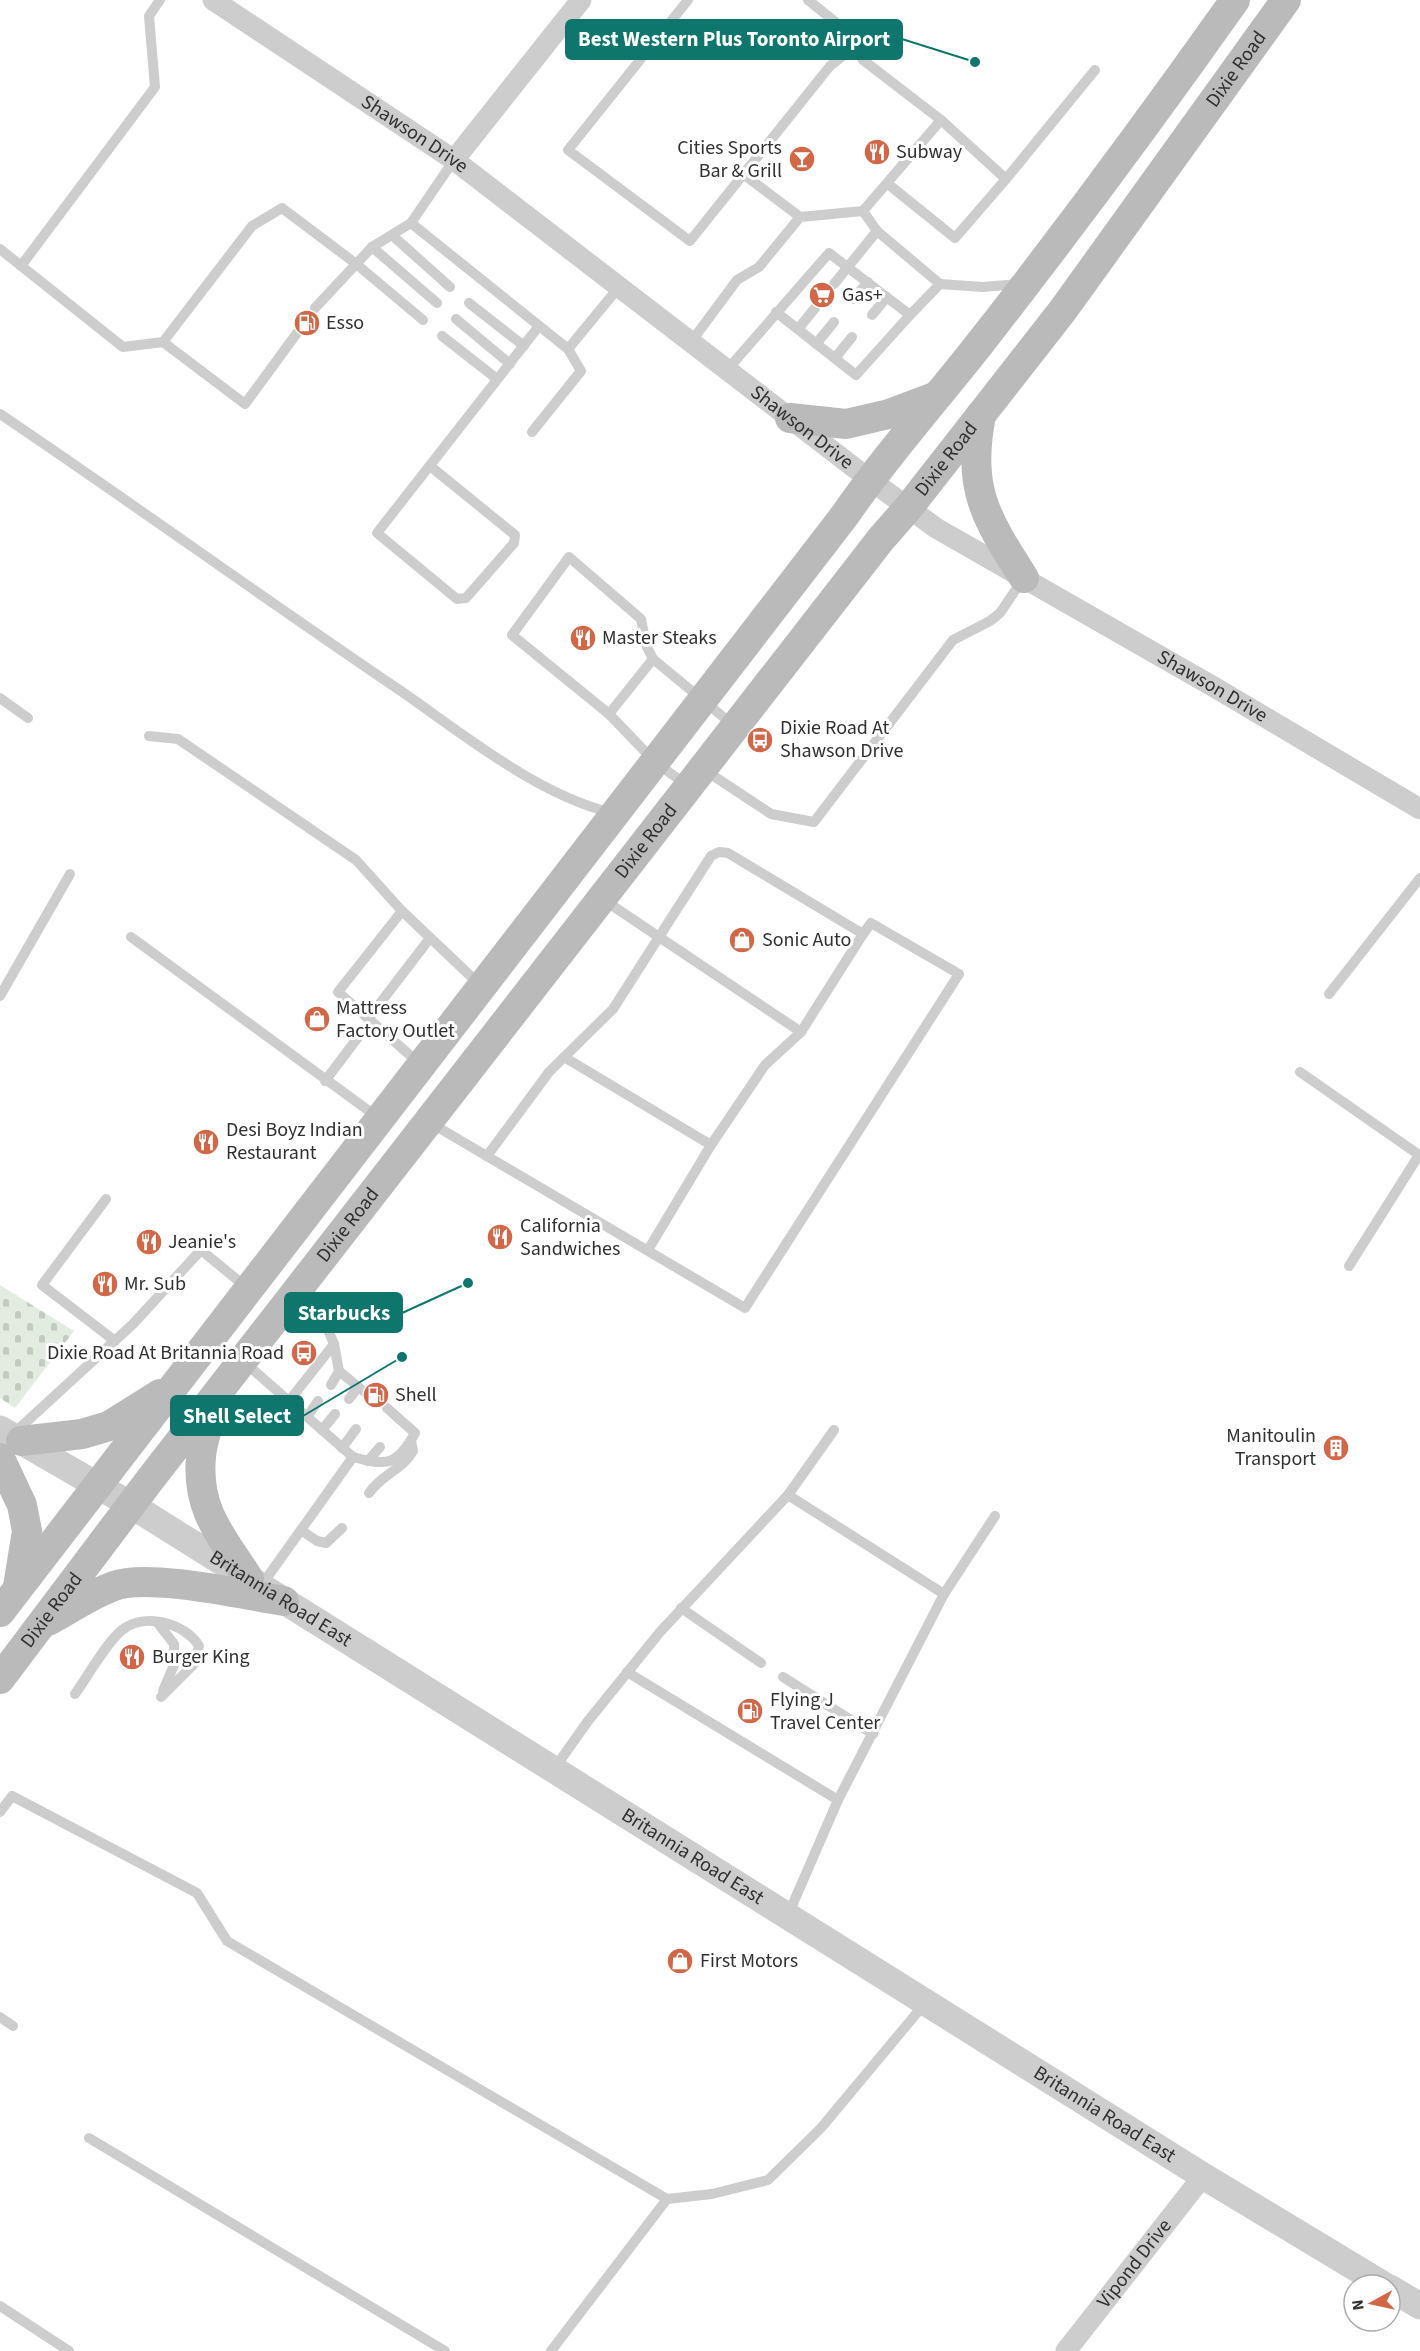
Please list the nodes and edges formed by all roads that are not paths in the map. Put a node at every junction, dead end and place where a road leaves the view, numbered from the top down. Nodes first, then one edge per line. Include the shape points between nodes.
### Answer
1 (160, 0) edge
2 (213, 0) edge
3 (581, 0) edge
4 (688, 0) edge
5 (808, 0) edge
6 (1235, 0) edge
7 (1286, 0) edge
8 (855, 46) junction
9 (1095, 70) dead end
10 (942, 120) junction
11 (454, 160) junction
12 (743, 174) junction
13 (1006, 178) junction
14 (888, 184) junction
15 (863, 211) junction
16 (800, 217) junction
17 (411, 223) junction
18 (877, 231) junction
19 (393, 236) junction
20 (372, 247) junction
21 (0, 249) edge
22 (355, 263) junction
23 (21, 266) junction
24 (848, 266) junction
25 (868, 282) junction
26 (1026, 283) junction
27 (834, 284) dead end
28 (939, 284) junction
29 (450, 287) dead end
30 (619, 287) junction
31 (887, 297) junction
32 (853, 299) dead end
33 (437, 303) dead end
34 (470, 303) dead end
35 (315, 308) dead end
36 (815, 308) dead end
37 (776, 312) junction
38 (872, 315) dead end
39 (909, 315) junction
40 (456, 319) dead end
41 (423, 320) dead end
42 (834, 322) dead end
43 (539, 326) junction
44 (798, 329) junction
45 (297, 333) dead end
46 (442, 336) dead end
47 (852, 337) dead end
48 (163, 342) junction
49 (691, 342) junction
50 (816, 344) junction
51 (524, 346) junction
52 (568, 350) junction
53 (835, 358) junction
54 (510, 363) junction
55 (726, 369) junction
56 (497, 379) junction
57 (937, 396) junction
58 (0, 414) edge
59 (981, 415) junction
60 (790, 418) junction
61 (532, 432) dead end
62 (430, 466) junction
63 (869, 479) junction
64 (909, 507) junction
65 (1024, 578) junction
66 (653, 659) junction
67 (0, 698) edge
68 (703, 700) junction
69 (609, 714) junction
70 (28, 718) dead end
71 (735, 727) junction
72 (149, 736) dead end
73 (655, 762) junction
74 (696, 778) junction
75 (1420, 809) edge
76 (616, 813) junction
77 (70, 874) dead end
78 (1420, 878) edge
79 (602, 898) junction
80 (402, 911) junction
81 (863, 934) junction
82 (131, 937) dead end
83 (659, 937) junction
84 (430, 938) junction
85 (482, 987) junction
86 (1329, 994) dead end
87 (0, 996) edge
88 (368, 1019) junction
89 (801, 1032) junction
90 (359, 1036) dead end
91 (564, 1057) junction
92 (422, 1065) junction
93 (1300, 1072) dead end
94 (325, 1081) junction
95 (380, 1119) junction
96 (429, 1122) junction
97 (711, 1145) junction
98 (1420, 1155) edge
99 (487, 1156) junction
100 (106, 1199) dead end
101 (648, 1251) junction
102 (1349, 1266) dead end
103 (249, 1289) junction
104 (297, 1292) junction
105 (115, 1341) junction
106 (334, 1344) junction
107 (243, 1361) junction
108 (339, 1371) junction
109 (175, 1385) junction
110 (331, 1385) dead end
111 (218, 1394) junction
112 (349, 1399) dead end
113 (289, 1401) junction
114 (318, 1401) dead end
115 (387, 1408) dead end
116 (335, 1414) dead end
117 (307, 1417) junction
118 (403, 1422) junction
119 (356, 1429) dead end
120 (322, 1430) junction
121 (834, 1430) dead end
122 (394, 1432) dead end
123 (8, 1441) edge
124 (411, 1441) junction
125 (380, 1447) dead end
126 (342, 1448) junction
127 (353, 1457) junction
128 (368, 1461) junction
129 (98, 1486) junction
130 (369, 1493) dead end
131 (788, 1495) junction
132 (131, 1505) junction
133 (995, 1516) dead end
134 (342, 1528) dead end
135 (301, 1530) junction
136 (265, 1589) junction
137 (944, 1594) junction
138 (9, 1600) edge
139 (681, 1608) junction
140 (157, 1622) junction
141 (40, 1625) junction
142 (761, 1663) dead end
143 (627, 1672) junction
144 (783, 1677) dead end
145 (0, 1679) edge
146 (75, 1694) dead end
147 (873, 1734) junction
148 (554, 1769) junction
149 (838, 1800) junction
150 (0, 1812) edge
151 (788, 1915) junction
152 (926, 2002) junction
153 (0, 2017) edge
154 (13, 2026) dead end
155 (89, 2138) dead end
156 (1203, 2176) junction
157 (667, 2199) junction
158 (1364, 2273) edge
159 (1402, 2295) edge
160 (0, 2306) edge
161 (1420, 2306) edge
162 (69, 2351) edge
163 (445, 2351) edge
164 (551, 2351) edge
165 (1066, 2351) edge

1 - 23 lane via 149,16 155,87
2 - 11 street, Shawson Drive
3 - 11 street
4 - 12 lane via 567,150 690,241
5 - 8 lane via 843,28
6 - 26 main road, Dixie Road
7 - 59 main road, Dixie Road via 1063,310
8 - 10 lane via 863,60
8 - 12 lane via 830,66
9 - 13 lane
10 - 13 lane
10 - 14 lane
11 - 17 lane
11 - 30 street, Shawson Drive
12 - 16 lane
13 - 14 lane via 956,238
14 - 15 lane
15 - 16 lane
15 - 18 lane
16 - 49 lane via 759,267 737,280
17 - 19 lane
17 - 43 lane
18 - 24 lane
18 - 28 lane
19 - 20 lane
19 - 29 lane
20 - 22 lane
20 - 33 lane
21 - 23 lane
22 - 35 lane
22 - 41 lane
22 - 48 lane via 282,208 252,226
23 - 48 lane via 123,347
24 - 25 lane
24 - 27 lane
24 - 37 lane via 829,253
25 - 31 lane
25 - 32 lane
26 - 28 lane via 983,287
26 - 57 main road, Dixie Road
28 - 39 lane
30 - 49 street, Shawson Drive
30 - 52 lane
31 - 38 lane
31 - 39 lane
34 - 51 lane
36 - 44 lane
37 - 44 lane
37 - 55 lane
39 - 53 lane via 856,375
40 - 54 lane
42 - 50 lane
43 - 51 lane
43 - 52 lane
44 - 50 lane
45 - 48 lane via 245,404
46 - 56 lane
47 - 53 lane
49 - 55 street, Shawson Drive
50 - 53 lane
51 - 54 lane
52 - 61 lane via 581,371
54 - 56 lane
55 - 60 street, Shawson Drive
56 - 62 lane
57 - 60 main road via 890,414 846,423
57 - 63 main road, Dixie Road
58 - 76 lane via 536,782 593,808
59 - 64 main road, Dixie Road
59 - 65 main road via 975,469 979,495
60 - 63 street, Shawson Drive
62 - 62 lane via 377,533 457,599 466,598 514,543 515,535
63 - 64 street, Shawson Drive
63 - 68 main road, Dixie Road
64 - 65 street, Shawson Drive via 936,528
64 - 71 main road, Dixie Road
65 - 74 lane via 1000,613 953,640 814,822 771,814
65 - 75 street, Shawson Drive
66 - 68 lane
66 - 69 lane
66 - 69 lane via 641,619 569,557 512,635
67 - 70 lane
68 - 71 lane
68 - 73 main road, Dixie Road
69 - 73 lane
71 - 74 main road, Dixie Road
72 - 80 lane via 178,739 356,860
73 - 74 lane
73 - 76 main road, Dixie Road
74 - 79 main road, Dixie Road
76 - 85 main road, Dixie Road
77 - 87 lane
78 - 86 lane
79 - 83 lane
79 - 96 main road, Dixie Road
80 - 84 lane
80 - 88 lane via 338,992
81 - 83 lane via 728,853 719,852 711,856
81 - 89 lane
81 - 101 lane via 871,923 959,974 746,1308
82 - 94 lane
83 - 89 lane
83 - 91 lane via 613,1009
84 - 85 lane
84 - 88 lane
85 - 92 main road, Dixie Road
88 - 92 lane
89 - 97 lane via 765,1065
90 - 94 lane
91 - 97 lane
91 - 99 lane via 549,1071
92 - 95 main road, Dixie Road
93 - 98 lane
94 - 95 lane
95 - 103 main road, Dixie Road
96 - 99 lane
96 - 104 main road, Dixie Road
97 - 101 lane
98 - 102 lane
99 - 101 lane
100 - 105 lane via 42,1285
103 - 105 lane via 201,1250
103 - 109 main road, Dixie Road
104 - 106 lane via 325,1323
104 - 107 main road, Dixie Road
105 - 123 lane
106 - 108 lane
106 - 113 lane
107 - 111 main road, Dixie Road
107 - 113 lane
108 - 110 lane
108 - 112 lane via 362,1391
109 - 123 main road via 109,1426 82,1434
109 - 129 main road, Dixie Road
111 - 132 main road, Dixie Road
111 - 136 main road via 201,1456 201,1489 208,1517
113 - 117 lane
114 - 117 lane
115 - 118 lane
116 - 120 lane
117 - 120 lane
118 - 122 lane
118 - 124 lane via 415,1433
119 - 126 lane
120 - 126 lane
121 - 131 lane
123 - 129 street, Britannia Road East
123 - 138 main road via 27,1531
124 - 128 lane via 391,1462
124 - 130 lane via 413,1451 408,1460 376,1482
125 - 128 lane
126 - 127 lane
127 - 128 lane
127 - 135 lane
129 - 132 street, Britannia Road East
129 - 138 main road, Dixie Road
131 - 137 lane
131 - 139 lane
132 - 136 street, Britannia Road East
132 - 141 main road, Dixie Road
133 - 137 lane
134 - 135 lane via 326,1543
135 - 136 lane
136 - 141 main road via 135,1581 113,1586
136 - 148 street, Britannia Road East
137 - 147 lane
139 - 142 lane
139 - 143 lane
140 - 140 lane via 177,1626 193,1636 199,1646 194,1664 161,1697 174,1665 174,1644
140 - 146 lane via 137,1623 123,1629
141 - 145 main road, Dixie Road
143 - 148 lane
143 - 149 lane
144 - 147 lane
147 - 149 lane
148 - 151 street, Britannia Road East
149 - 151 lane
150 - 157 lane via 12,1796 197,1893 227,1941
151 - 152 street, Britannia Road East
152 - 156 street, Britannia Road East
152 - 157 lane via 821,2128 768,2180 712,2194
153 - 154 lane
155 - 163 lane
156 - 158 street, Britannia Road East
156 - 165 street, Vipond Drive
157 - 164 lane
159 - 161 street
160 - 162 lane

